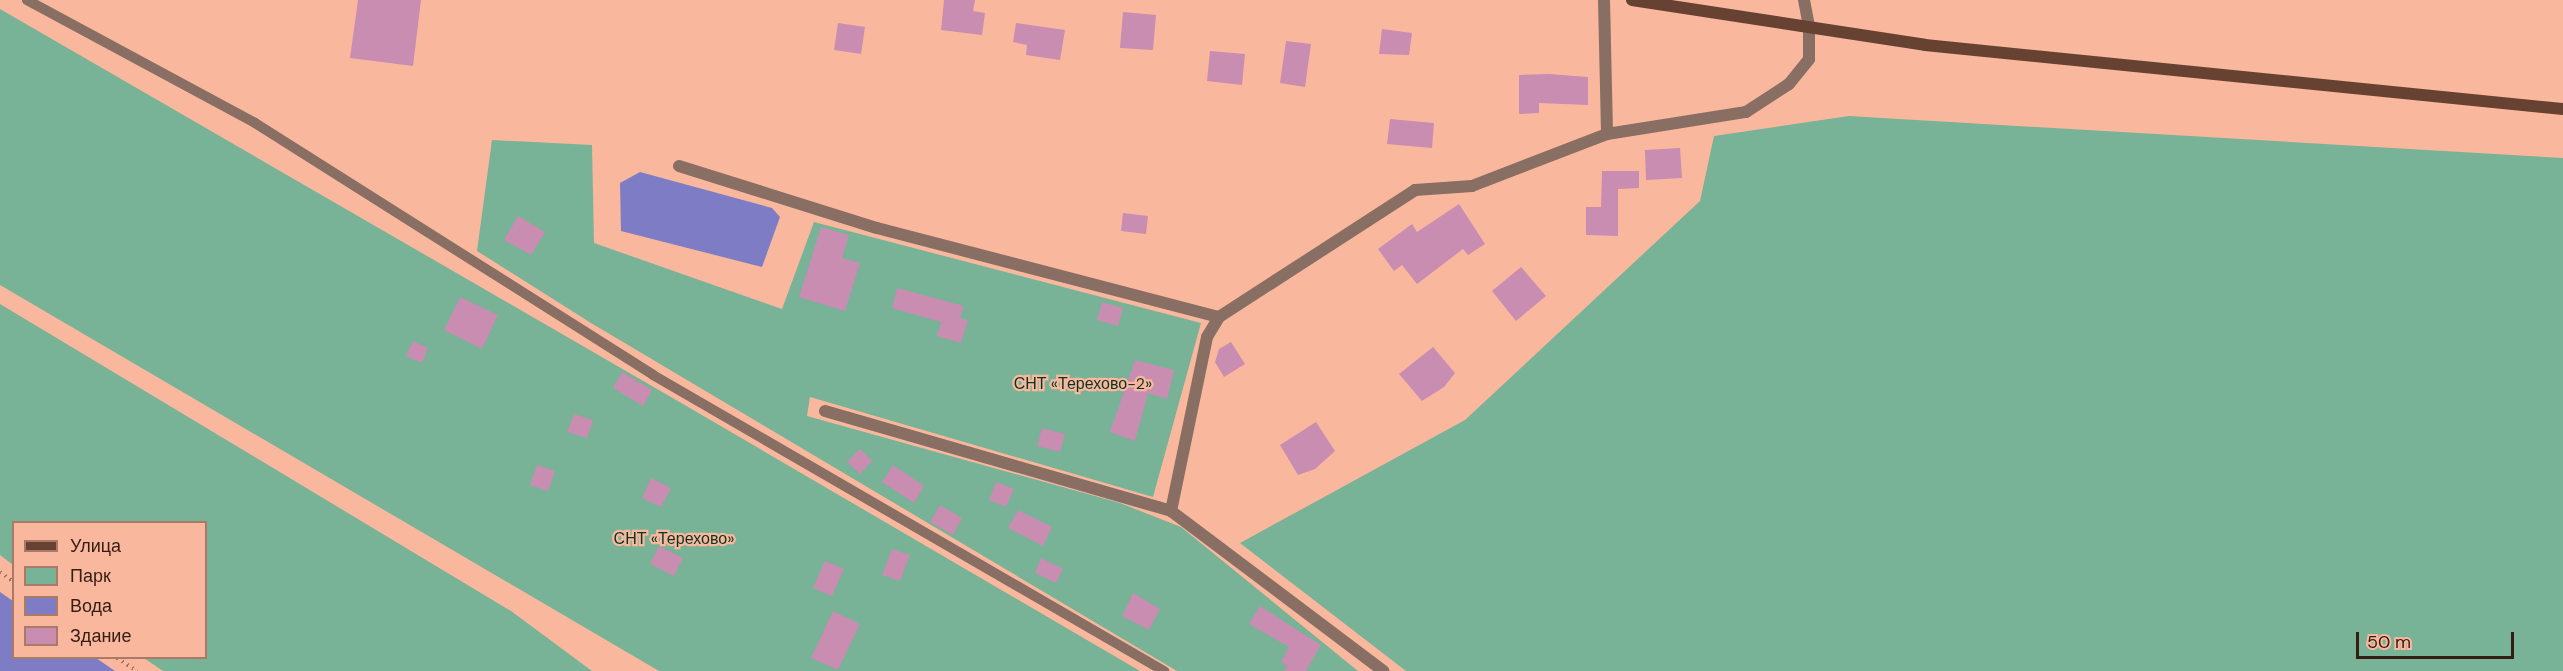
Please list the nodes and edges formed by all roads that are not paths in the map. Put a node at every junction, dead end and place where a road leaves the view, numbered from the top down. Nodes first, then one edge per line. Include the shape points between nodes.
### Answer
1 (27, 0) edge
2 (1604, 0) edge
3 (1632, 0) edge
4 (1804, 0) edge
5 (1809, 26) junction
6 (2563, 109) edge
7 (1607, 134) junction
8 (679, 166) dead end
9 (1219, 317) junction
10 (825, 411) dead end
11 (1171, 511) junction
12 (1164, 671) edge
13 (1383, 671) edge

1 - 12 lane via 255,123 653,375
2 - 7 street
3 - 5 main road
4 - 5 street
5 - 6 main road via 1936,46
5 - 7 street via 1809,59 1789,84 1746,112
7 - 9 street via 1472,186 1415,190
8 - 9 street via 877,228
9 - 11 street via 1207,337
10 - 11 street
11 - 13 street

